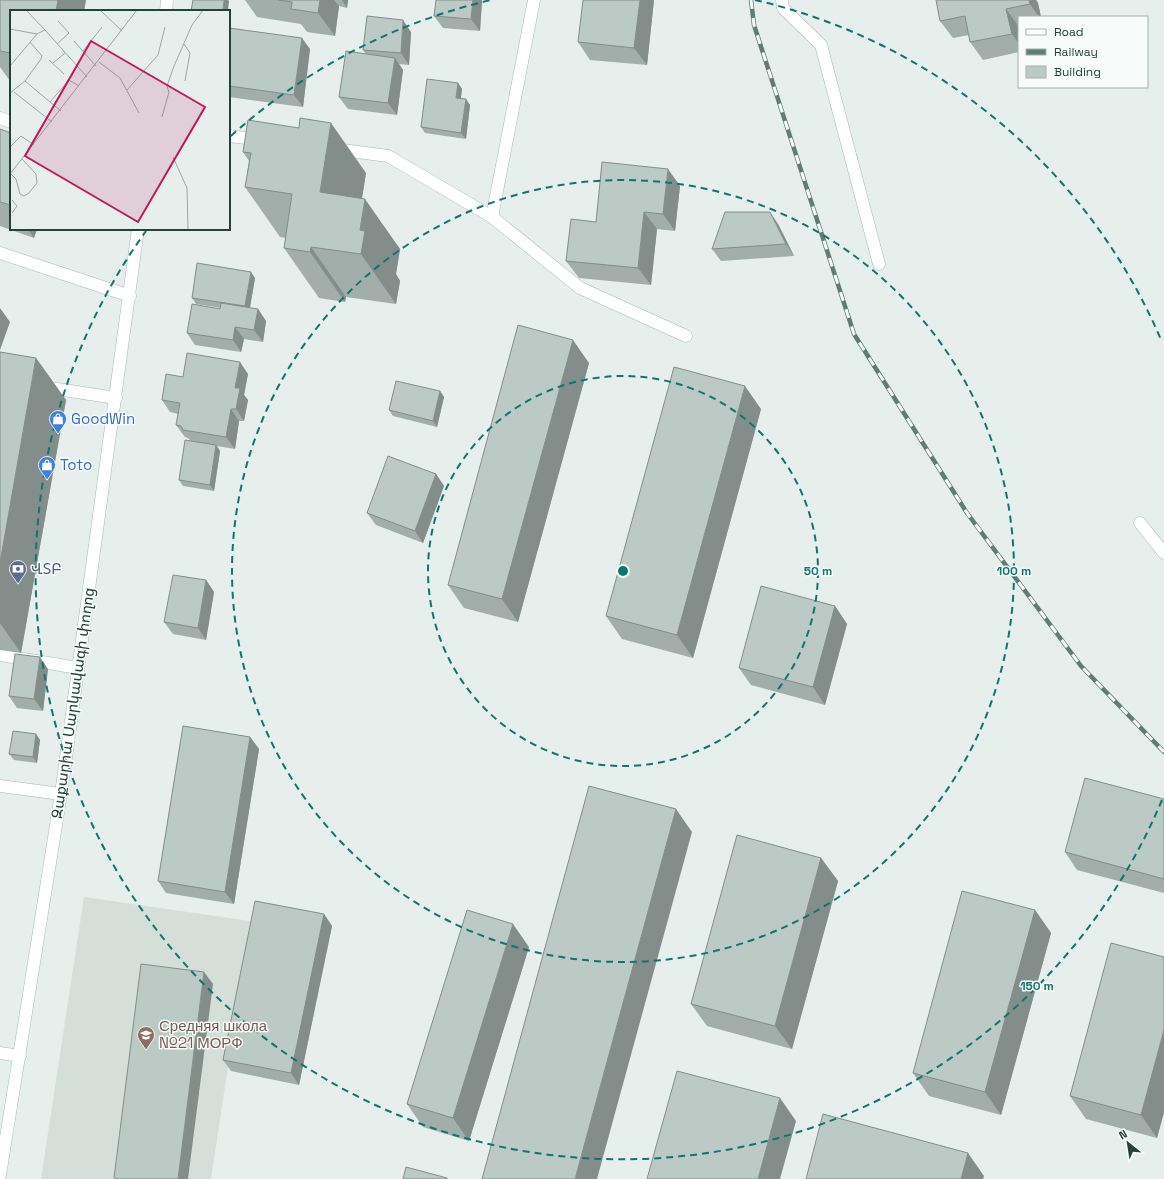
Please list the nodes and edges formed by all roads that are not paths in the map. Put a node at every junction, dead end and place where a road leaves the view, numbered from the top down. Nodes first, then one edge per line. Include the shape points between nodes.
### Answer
1 (167, 0) edge
2 (534, 0) edge
3 (782, 0) edge
4 (166, 10) edge
5 (0, 118) edge
6 (10, 122) edge
7 (230, 136) edge
8 (275, 142) edge
9 (321, 147) edge
10 (492, 217) junction
11 (138, 230) edge
12 (0, 253) edge
13 (879, 264) dead end
14 (130, 296) junction
15 (686, 336) dead end
16 (32, 386) edge
17 (116, 398) junction
18 (1140, 523) dead end
19 (1164, 553) edge
20 (0, 655) edge
21 (78, 668) junction
22 (0, 786) edge
23 (61, 794) junction
24 (0, 1053) edge
25 (20, 1056) junction
26 (0, 1175) edge

1 - 4 street
2 - 10 street
3 - 13 street via 783,8 821,45
5 - 6 street
7 - 8 street
9 - 10 street via 388,156
10 - 15 street via 580,288
11 - 14 street, Զաքարիա Սարկավագի փողոց
12 - 14 street
14 - 17 street, Զաքարիա Սարկավագի փողոց
16 - 17 street
17 - 21 street, Զաքարիա Սարկավագի փողոց
18 - 19 street
20 - 21 street
21 - 23 street, Զաքարիա Սարկավագի փողոց
22 - 23 street
23 - 25 street, Զաքարիա Սարկավագի փողոց
24 - 25 street
25 - 26 street, Զաքարիա Սարկավագի փողոց

